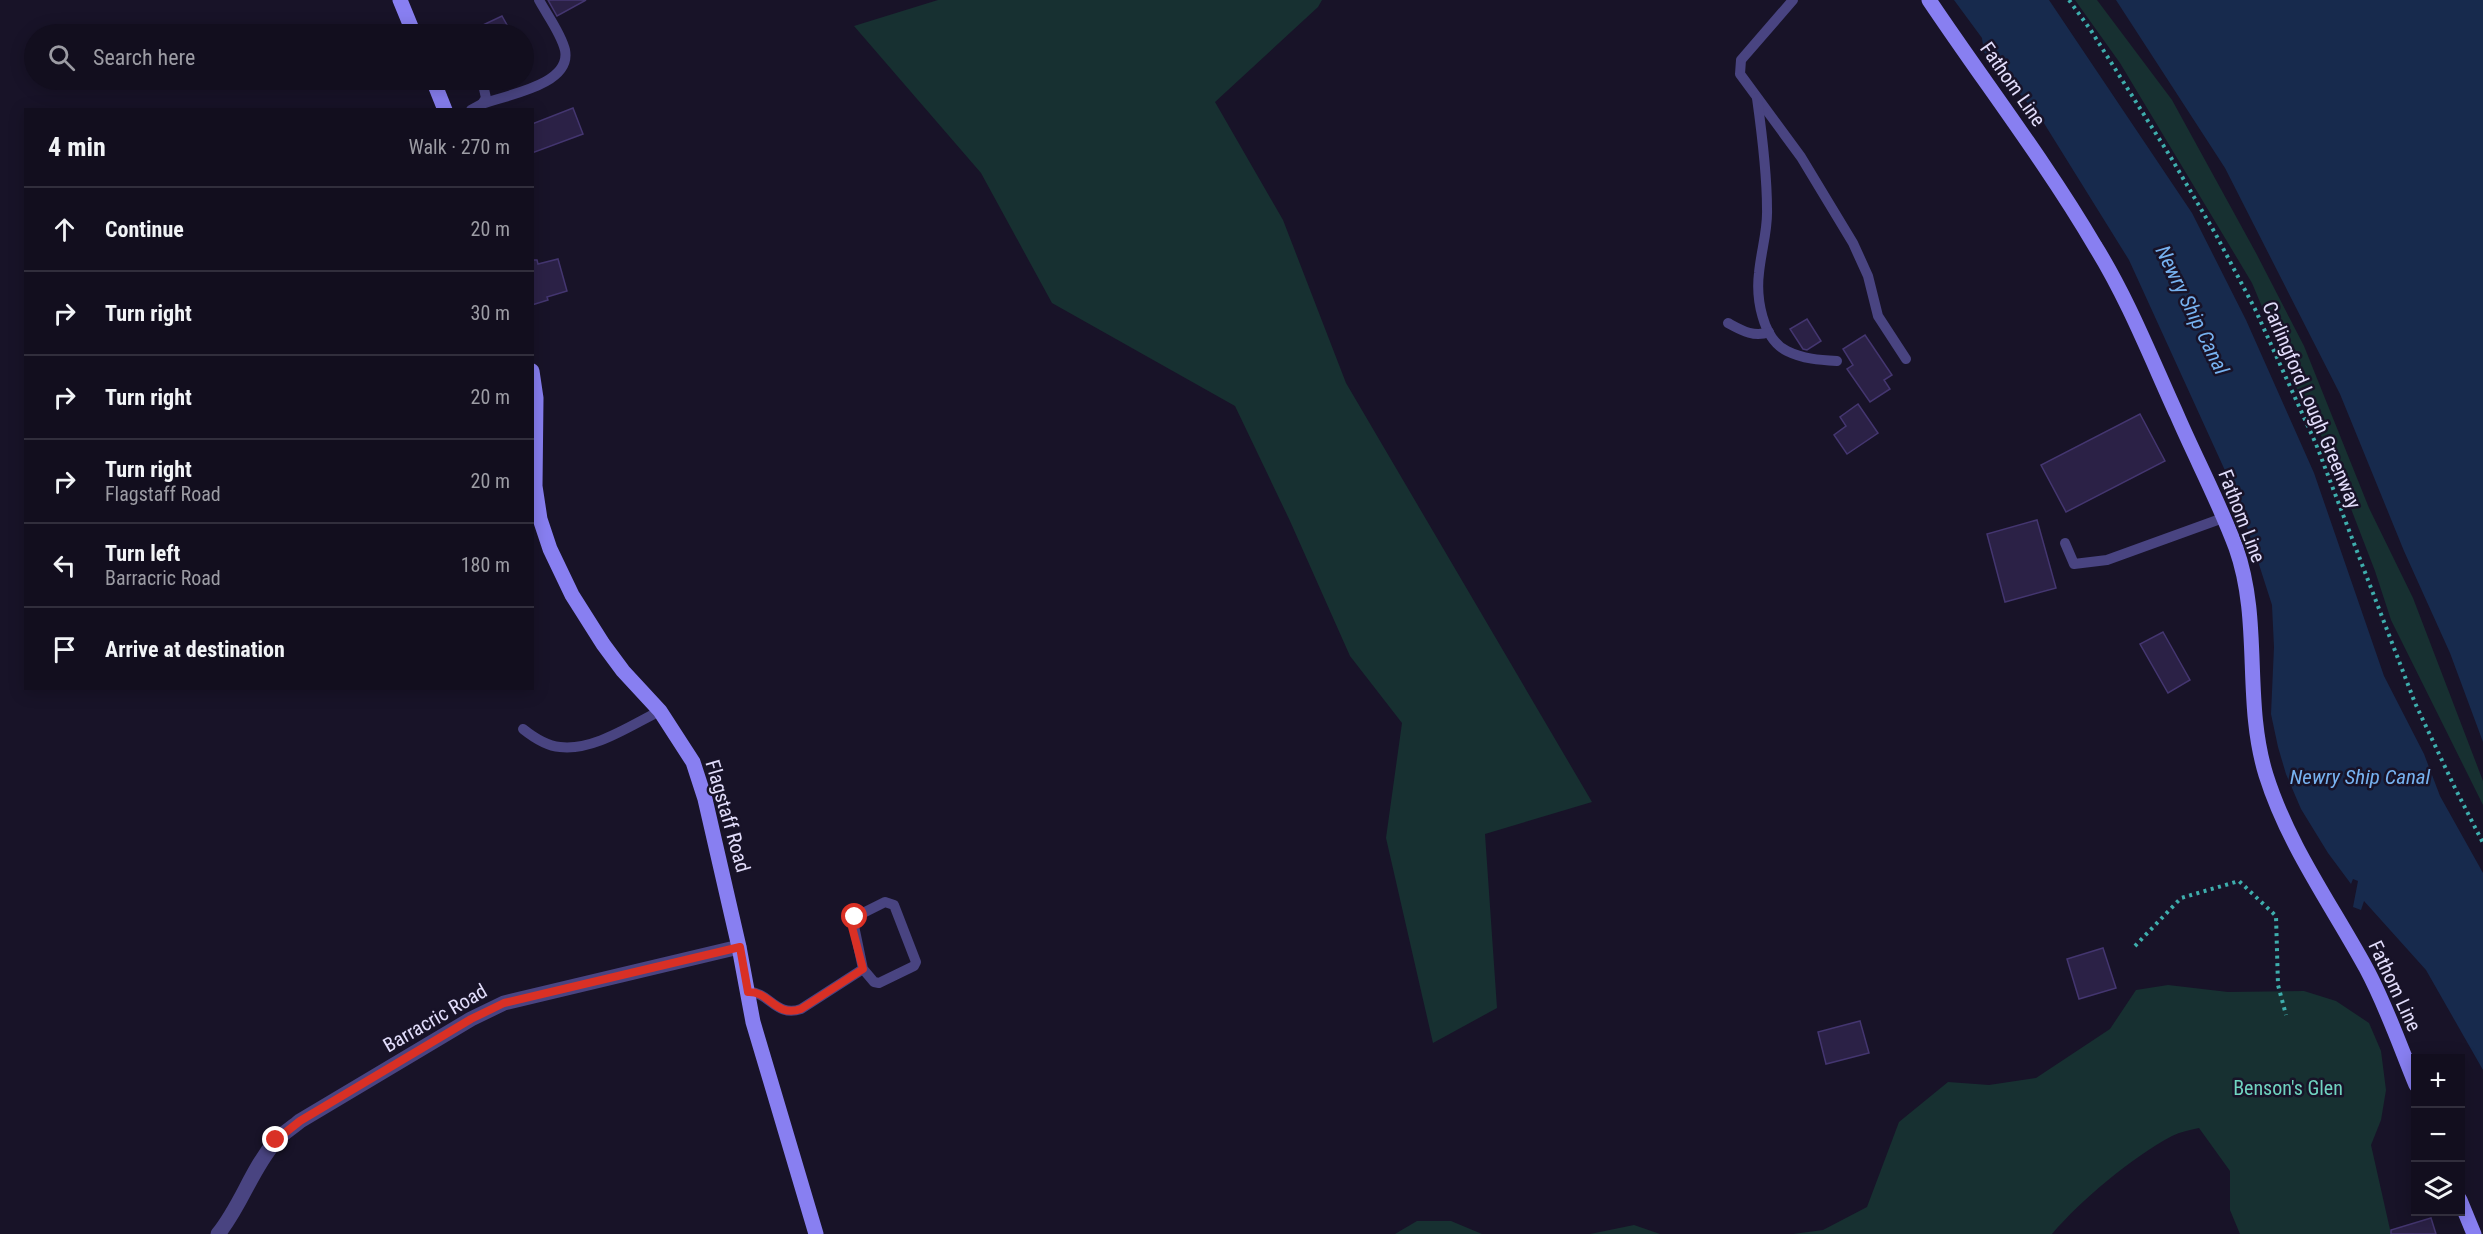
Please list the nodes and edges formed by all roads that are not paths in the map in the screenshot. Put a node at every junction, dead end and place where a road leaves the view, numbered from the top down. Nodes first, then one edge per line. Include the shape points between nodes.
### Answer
1 (399, 0) edge
2 (539, 0) edge
3 (1929, 0) edge
4 (1792, 1) edge
5 (410, 24) edge
6 (534, 87) edge
7 (437, 90) edge
8 (484, 90) edge
9 (525, 90) edge
10 (1756, 95) junction
11 (482, 104) junction
12 (444, 108) edge
13 (475, 108) edge
14 (1728, 323) dead end
15 (1769, 332) junction
16 (1906, 359) dead end
17 (1837, 361) dead end
18 (534, 415) edge
19 (2223, 518) junction
20 (2065, 543) dead end
21 (660, 711) junction
22 (523, 729) dead end
23 (740, 947) junction
24 (863, 969) junction
25 (748, 992) junction
26 (2411, 1074) edge
27 (2465, 1212) edge
28 (218, 1234) edge
29 (816, 1234) edge
30 (2474, 1234) edge

1 - 5 main road
2 - 6 lane via 566,52 560,72
3 - 19 main road, Fathom Line via 2097,248 2127,305
4 - 10 lane via 1741,60 1740,74
7 - 12 main road
8 - 11 lane via 486,98
9 - 11 lane
10 - 15 lane via 1767,210 1758,275
10 - 16 lane via 1802,157 1853,243 1868,276 1878,316
11 - 13 lane
14 - 15 lane via 1753,334
15 - 17 lane via 1785,350 1806,358
18 - 21 main road, Flagstaff Road via 535,486 550,549 572,595 603,644
19 - 20 lane via 2107,560 2074,564
19 - 26 main road, Fathom Line via 2236,549 2249,604 2256,732 2266,773 2286,827 2367,969
21 - 22 lane via 590,744 560,747
21 - 23 main road, Flagstaff Road via 693,762
23 - 25 main road, Flagstaff Road
23 - 28 street, Barracric Road via 504,1003 471,1019 300,1121 276,1140
24 - 24 lane via 853,921 890,902 916,962 879,983
24 - 25 lane via 791,1012
25 - 29 main road, Flagstaff Road via 753,1022
27 - 30 main road

